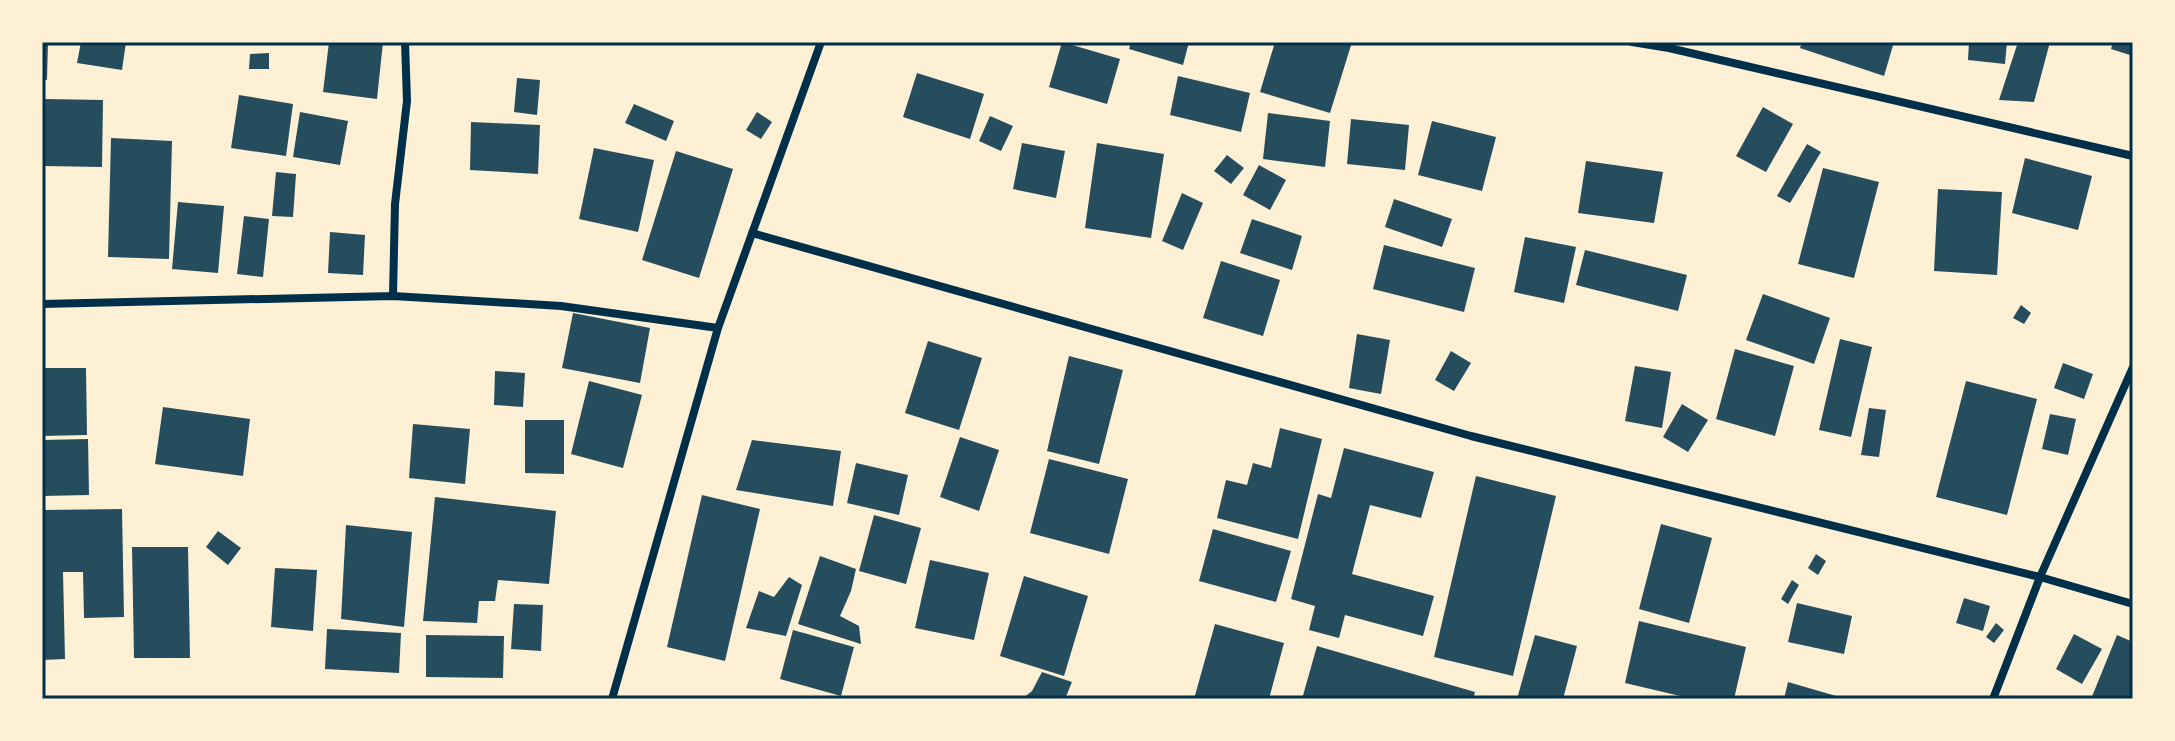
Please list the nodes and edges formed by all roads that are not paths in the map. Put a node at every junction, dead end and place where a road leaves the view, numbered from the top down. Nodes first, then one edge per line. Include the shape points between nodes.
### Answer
1 (405, 42) edge
2 (821, 42) edge
3 (1632, 42) edge
4 (2133, 156) edge
5 (752, 233) junction
6 (393, 296) junction
7 (42, 304) edge
8 (718, 328) junction
9 (2133, 367) edge
10 (2040, 577) junction
11 (2133, 604) edge
12 (612, 699) edge
13 (1993, 699) edge

1 - 6 street via 407,101 395,204
2 - 5 street
3 - 4 street
5 - 8 street
5 - 10 street via 1471,436
6 - 7 street
6 - 8 street via 561,306
8 - 12 street
9 - 10 street
10 - 11 street
10 - 13 street

